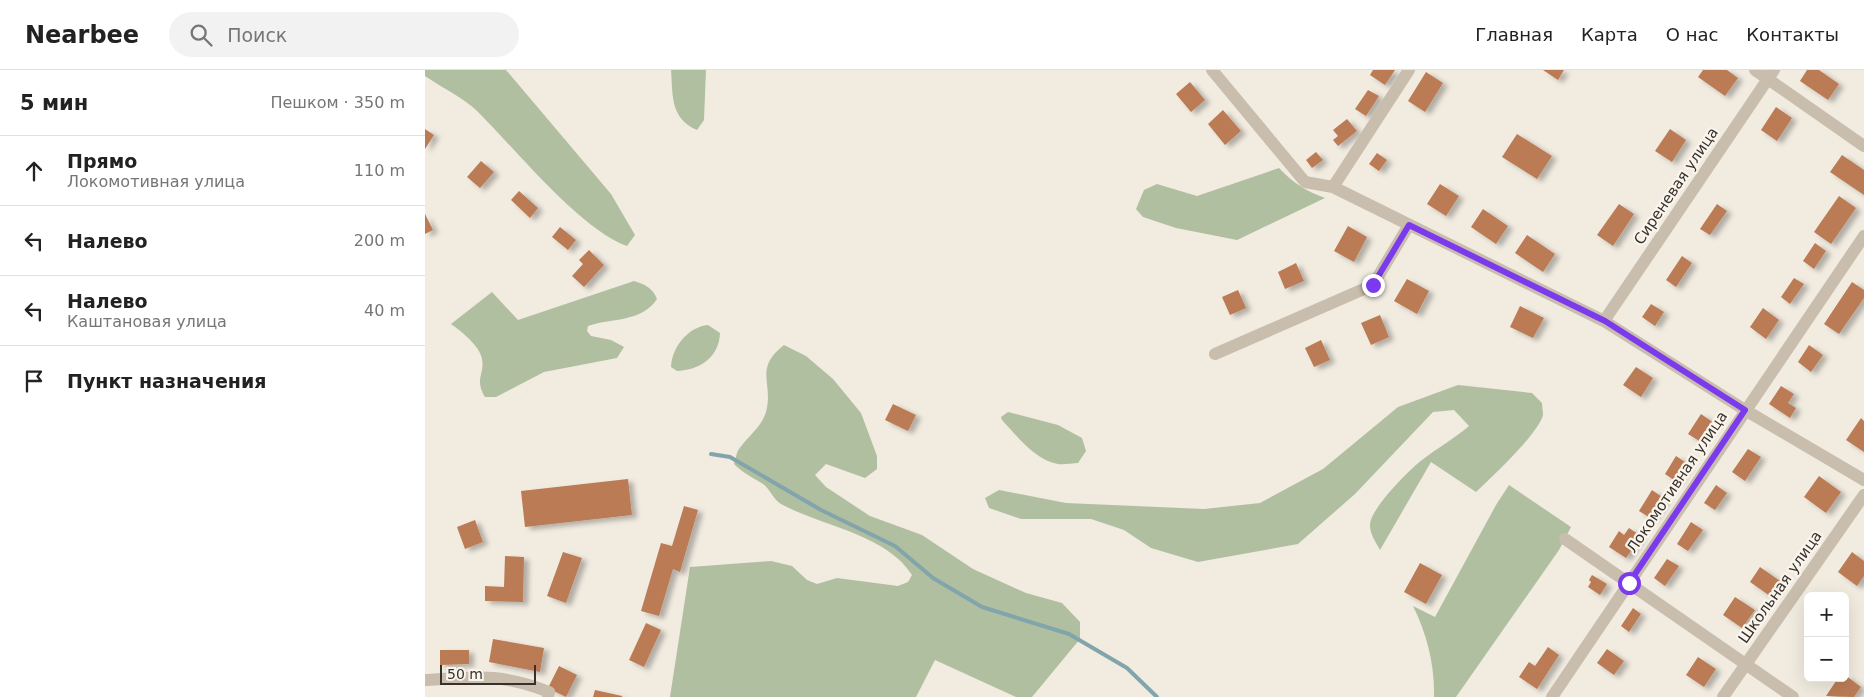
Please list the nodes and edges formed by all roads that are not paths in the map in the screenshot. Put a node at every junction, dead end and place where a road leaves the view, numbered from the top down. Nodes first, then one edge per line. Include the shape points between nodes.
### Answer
1 (1212, 70) edge
2 (1409, 70) edge
3 (1755, 70) edge
4 (1771, 74) edge
5 (1864, 146) edge
6 (1333, 187) junction
7 (1409, 225) junction
8 (1864, 236) edge
9 (1605, 321) junction
10 (1215, 354) dead end
11 (1745, 410) junction
12 (1864, 480) edge
13 (1864, 495) edge
14 (1565, 539) dead end
15 (1629, 583) junction
16 (1746, 664) junction
17 (425, 680) edge
18 (548, 697) edge
19 (1553, 697) edge
20 (1723, 697) edge
21 (1793, 697) edge

1 - 6 street via 1305,182
2 - 6 street
3 - 4 street
4 - 5 street
4 - 9 street, Сиреневая улица
6 - 7 street
7 - 9 street
7 - 10 street via 1373,285
8 - 11 street, Локомотивная улица
9 - 11 street
11 - 12 street
11 - 15 street, Локомотивная улица
13 - 16 street, Школьная улица
14 - 15 street
15 - 16 street
15 - 19 street, Локомотивная улица
16 - 20 street, Школьная улица
16 - 21 street
17 - 18 street via 494,677 522,681 549,692

